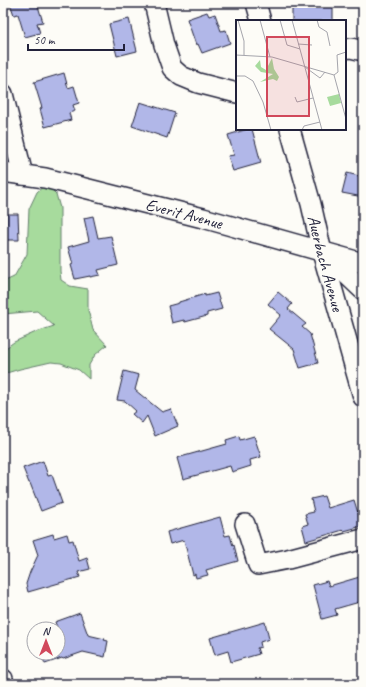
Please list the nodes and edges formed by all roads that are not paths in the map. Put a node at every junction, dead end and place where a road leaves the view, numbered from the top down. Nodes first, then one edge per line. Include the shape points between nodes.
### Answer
1 (154, 3) edge
2 (256, 3) edge
3 (261, 20) edge
4 (346, 49) edge
5 (363, 51) edge
6 (236, 93) edge
7 (3, 94) edge
8 (290, 130) edge
9 (3, 172) edge
10 (23, 175) junction
11 (322, 252) junction
12 (363, 263) edge
13 (363, 290) edge
14 (363, 397) edge
15 (245, 524) dead end
16 (363, 539) edge
17 (3, 679) edge
18 (4, 684) edge

1 - 6 street via 172,68 181,76 198,83
2 - 3 street
4 - 5 street
7 - 10 street
8 - 11 street, Auerbach Avenue
9 - 10 street, Everit Avenue
10 - 11 street, Everit Avenue via 45,178 203,218
11 - 12 street, Everit Avenue
11 - 13 street
11 - 14 street, Auerbach Avenue
15 - 16 street via 258,565
17 - 18 street

